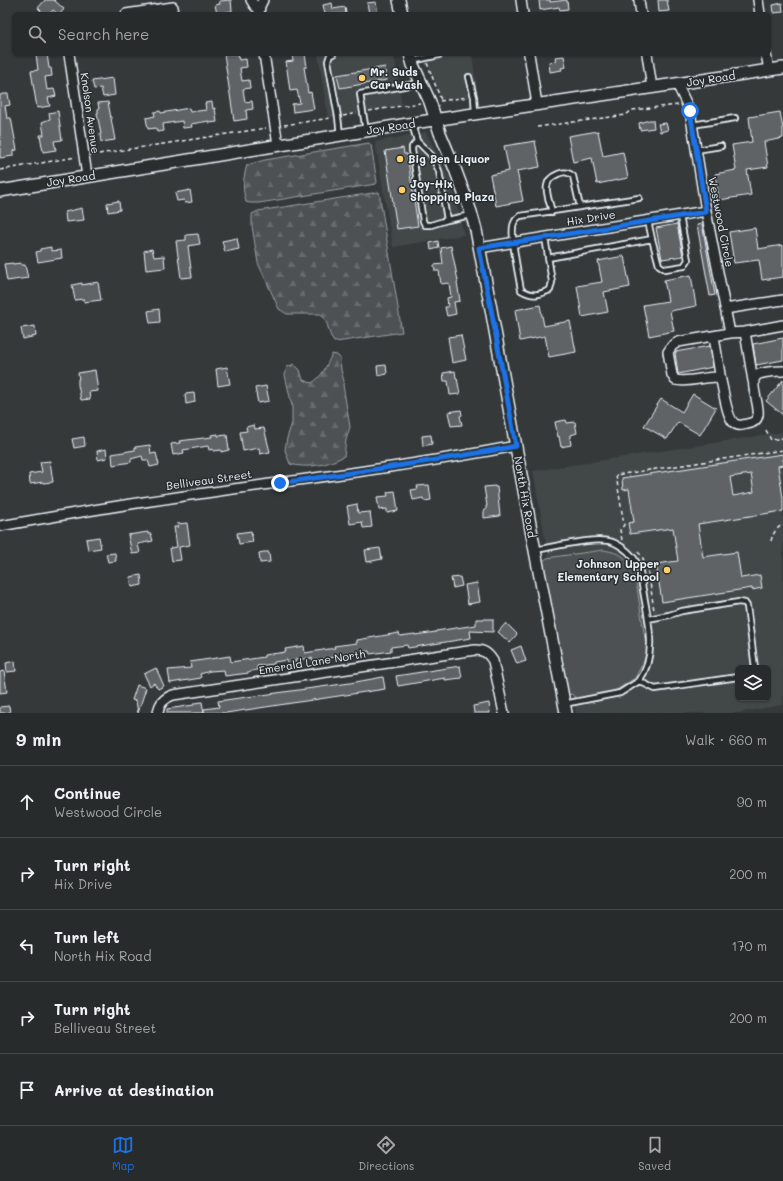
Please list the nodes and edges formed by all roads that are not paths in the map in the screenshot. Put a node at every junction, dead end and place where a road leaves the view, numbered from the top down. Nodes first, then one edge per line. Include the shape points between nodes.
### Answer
1 (251, 0) edge
2 (263, 0) edge
3 (399, 0) edge
4 (521, 0) edge
5 (639, 0) edge
6 (758, 0) edge
7 (173, 7) dead end
8 (139, 12) edge
9 (259, 12) edge
10 (402, 12) edge
11 (523, 12) edge
12 (641, 12) edge
13 (760, 12) edge
14 (69, 56) edge
15 (264, 56) edge
16 (330, 56) edge
17 (425, 56) edge
18 (529, 56) edge
19 (647, 56) edge
20 (766, 56) edge
21 (411, 57) edge
22 (783, 68) edge
23 (769, 70) junction
24 (469, 77) dead end
25 (421, 83) junction
26 (677, 84) junction
27 (652, 88) junction
28 (537, 104) junction
29 (476, 115) junction
30 (735, 118) dead end
31 (436, 120) junction
32 (412, 124) junction
33 (692, 125) junction
34 (366, 131) junction
35 (340, 135) junction
36 (417, 141) junction
37 (278, 145) junction
38 (721, 146) dead end
39 (696, 150) junction
40 (87, 176) junction
41 (0, 191) edge
42 (639, 198) dead end
43 (580, 207) junction
44 (552, 212) junction
45 (706, 212) junction
46 (471, 214) junction
47 (680, 216) junction
48 (447, 220) junction
49 (648, 221) junction
50 (544, 237) junction
51 (652, 239) junction
52 (513, 242) junction
53 (479, 248) junction
54 (548, 258) junction
55 (783, 300) edge
56 (725, 309) junction
57 (783, 325) edge
58 (746, 332) junction
59 (730, 333) junction
60 (714, 336) junction
61 (783, 371) edge
62 (721, 381) junction
63 (753, 381) junction
64 (516, 446) junction
65 (0, 526) edge
66 (535, 550) junction
67 (648, 619) junction
68 (755, 665) edge
69 (735, 677) edge
70 (639, 681) junction
71 (565, 709) edge
72 (158, 711) edge
73 (504, 713) edge

1 - 9 street
2 - 9 street
3 - 10 street
4 - 11 street
5 - 12 street
6 - 13 street
7 - 8 street
14 - 40 street, Knolson Avenue
15 - 37 street
16 - 35 lane via 328,61
17 - 21 lane
18 - 28 street
19 - 27 street
20 - 23 street
21 - 25 street, North Hix Road
22 - 23 street, Joy Road
23 - 26 street, Joy Road
24 - 29 lane
25 - 31 street, North Hix Road
25 - 34 lane via 360,94
26 - 27 street, Joy Road
26 - 33 street, Westwood Circle via 690,111
27 - 28 street, Joy Road
28 - 29 street, Joy Road
29 - 31 street, Joy Road
30 - 33 lane
31 - 32 street, Joy Road
31 - 46 street, North Hix Road
32 - 34 street, Joy Road
32 - 36 lane
33 - 39 street, Westwood Circle
34 - 35 street, Joy Road
35 - 37 street, Joy Road
36 - 48 lane via 432,156 439,171
36 - 48 lane via 412,150 423,221 425,225 431,225
37 - 40 street, Joy Road
38 - 39 lane
39 - 45 street, Westwood Circle
40 - 41 street, Joy Road
42 - 43 lane
43 - 44 lane
43 - 44 lane via 573,176 565,172 552,176 546,186
44 - 52 lane via 520,216 513,224
45 - 47 street, Hix Drive
45 - 56 street, Westwood Circle
46 - 48 lane
46 - 53 street, North Hix Road
47 - 49 street, Hix Drive
47 - 51 lane via 688,260 684,266 665,269 658,265
49 - 50 street, Hix Drive
49 - 51 lane
50 - 52 street, Hix Drive
50 - 54 lane
51 - 54 lane
52 - 53 street, Hix Drive
52 - 54 lane via 521,290 528,294 538,295 550,290 552,282
53 - 64 street, North Hix Road
55 - 56 street
56 - 59 street, Westwood Circle
57 - 58 street
58 - 59 street
58 - 63 street
59 - 60 street
60 - 62 street
60 - 62 street via 678,342 668,352 675,380 717,377
61 - 63 street via 759,374
62 - 63 street via 730,418 738,425 752,423 757,419
64 - 65 street, Belliveau Street
64 - 66 street, North Hix Road
66 - 67 lane via 596,540 614,542 630,552 638,565
66 - 71 street, North Hix Road
67 - 68 lane via 682,611 745,603
67 - 70 lane via 651,637 649,659 644,675
69 - 70 lane via 655,689
70 - 71 lane via 620,693
72 - 73 street, Emerald Lane North via 165,699 173,696 481,650 494,661

